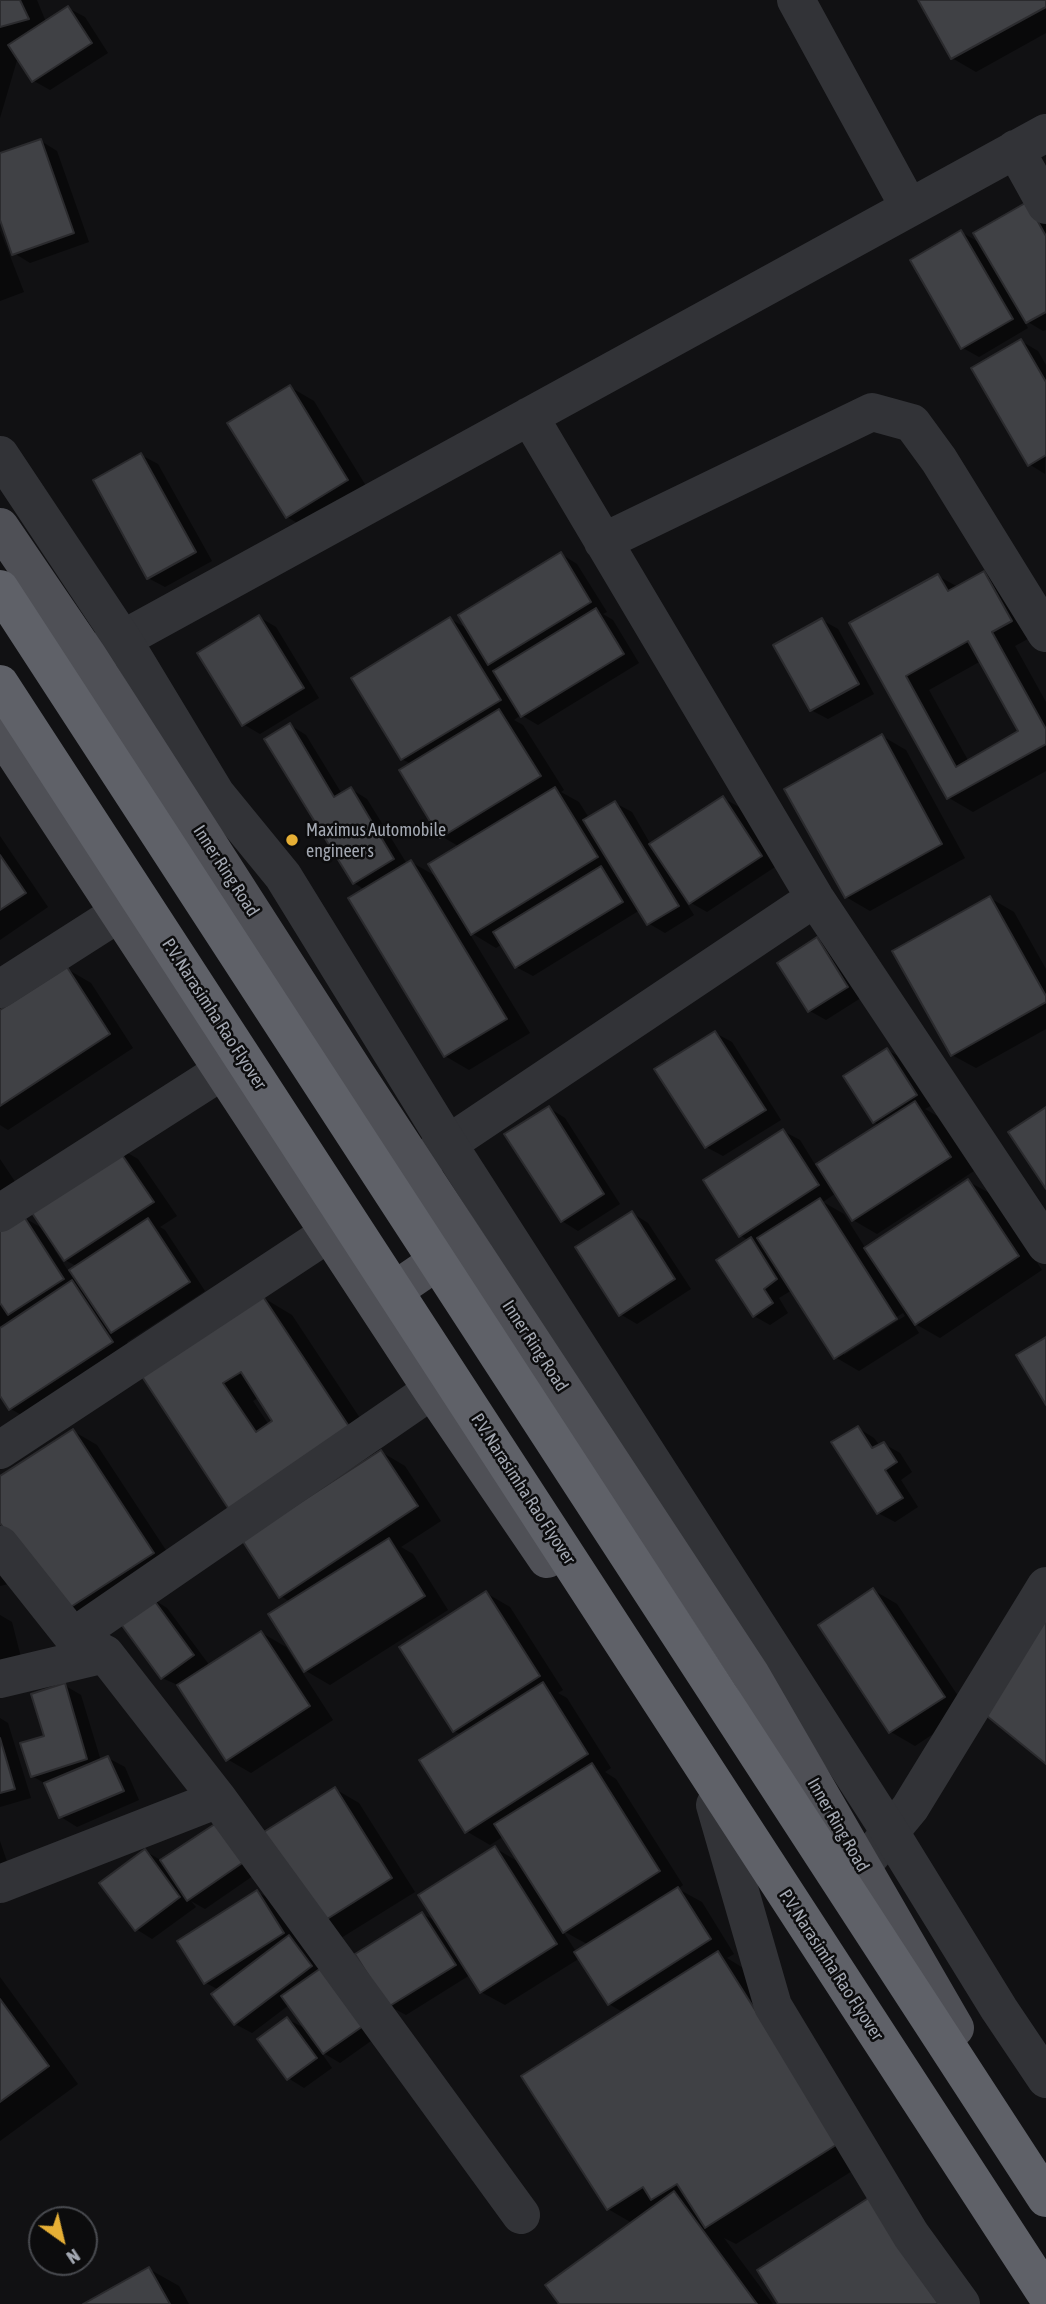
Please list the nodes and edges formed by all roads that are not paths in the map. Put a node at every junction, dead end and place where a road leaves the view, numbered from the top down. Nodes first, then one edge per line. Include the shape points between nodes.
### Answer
1 (796, 0) edge
2 (1030, 141) edge
3 (1046, 205) edge
4 (909, 207) junction
5 (529, 416) junction
6 (0, 455) edge
7 (0, 527) edge
8 (603, 542) junction
9 (0, 589) edge
10 (1046, 633) edge
11 (123, 640) junction
12 (89, 658) junction
13 (0, 684) edge
14 (3, 743) edge
15 (815, 898) junction
16 (119, 914) junction
17 (0, 989) edge
18 (222, 1071) junction
19 (448, 1144) junction
20 (416, 1166) junction
21 (0, 1213) edge
22 (329, 1233) junction
23 (466, 1241) junction
24 (1046, 1245) edge
25 (376, 1303) junction
26 (432, 1390) junction
27 (0, 1450) edge
28 (0, 1545) edge
29 (1046, 1586) edge
30 (89, 1646) junction
31 (0, 1679) edge
32 (218, 1799) junction
33 (715, 1805) junction
34 (890, 1832) junction
35 (862, 1866) junction
36 (0, 1884) edge
37 (1046, 2079) edge
38 (917, 2098) junction
39 (1046, 2180) edge
40 (1046, 2198) edge
41 (521, 2215) dead end
42 (1046, 2294) edge
43 (961, 2304) edge
44 (1037, 2304) edge
45 (1043, 2304) edge

1 - 4 street
2 - 3 street
2 - 4 street
4 - 5 street
5 - 8 street
5 - 11 street
6 - 11 street
7 - 12 main road, Inner Ring Road
8 - 10 street via 872,412 912,423
8 - 15 street
9 - 40 highway, bridge
11 - 12 street
11 - 19 street via 216,794 283,876
12 - 20 main road, Inner Ring Road
13 - 38 highway, P.V. Narasimha Rao Flyover, bridge
14 - 16 main road
15 - 19 street
15 - 24 street
16 - 17 street
16 - 18 main road
18 - 21 street
18 - 22 main road
19 - 20 street
19 - 34 street
20 - 23 main road, Inner Ring Road
22 - 25 main road
22 - 27 street
23 - 25 main road
23 - 35 main road, Inner Ring Road via 751,1675
25 - 26 main road
26 - 30 street
26 - 33 main road
28 - 30 street
29 - 34 street via 910,1808
30 - 31 street
30 - 32 street
32 - 36 street
32 - 41 street
33 - 43 street via 773,2006 911,2235
33 - 45 main road
34 - 35 street
34 - 37 street
35 - 39 main road, Inner Ring Road
38 - 42 highway, P.V. Narasimha Rao Flyover, bridge
38 - 44 highway, bridge

